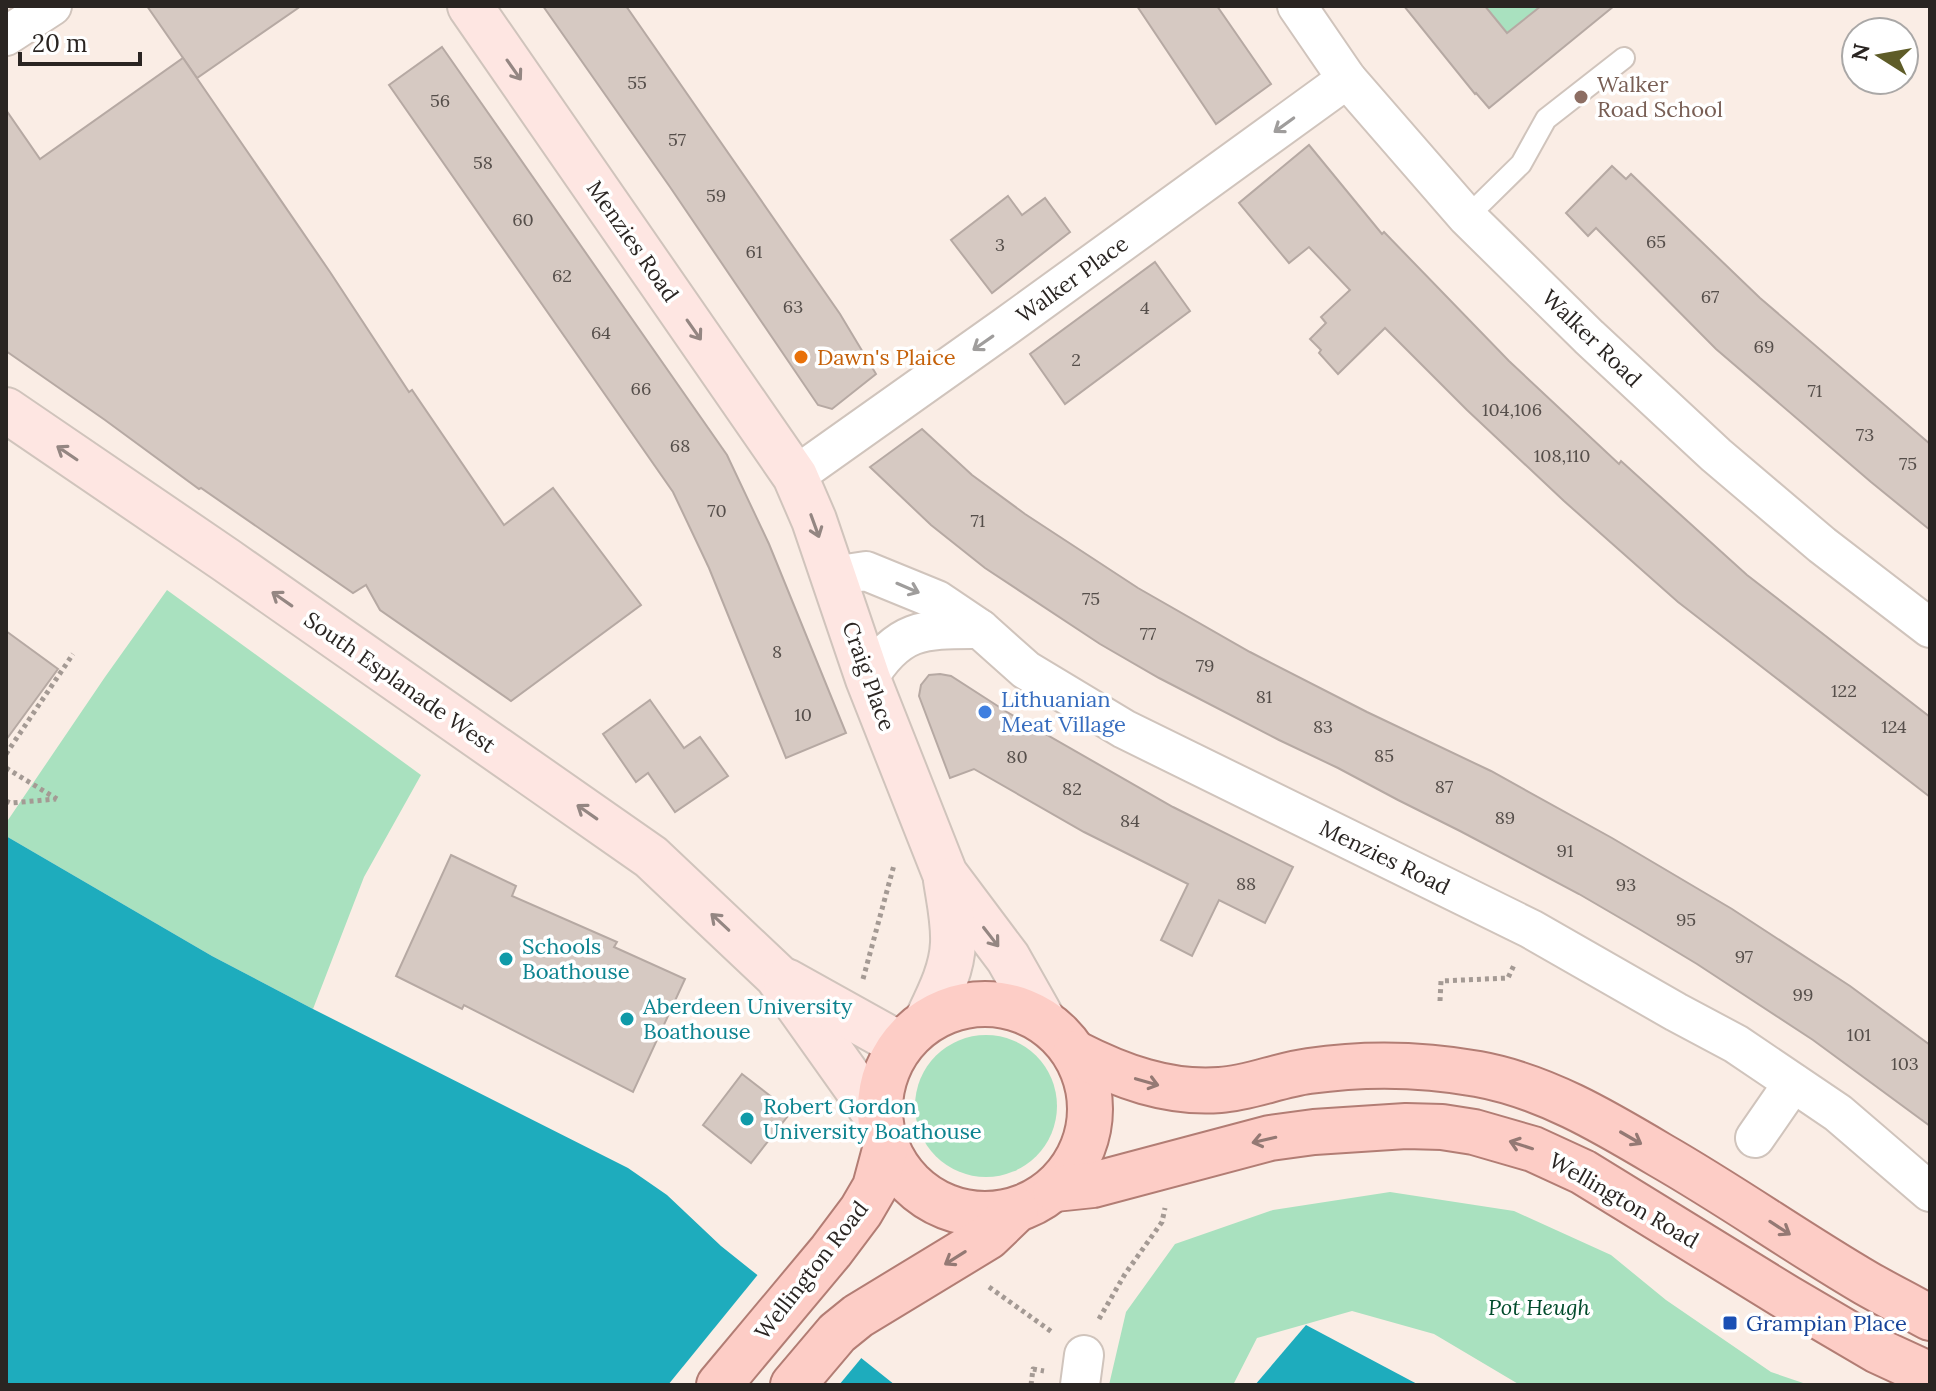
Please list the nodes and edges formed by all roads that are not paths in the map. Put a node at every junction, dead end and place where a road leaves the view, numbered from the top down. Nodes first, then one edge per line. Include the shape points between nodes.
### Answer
1 (52, 6) edge
2 (470, 6) edge
3 (1297, 6) edge
4 (6, 36) edge
5 (1624, 58) dead end
6 (1347, 79) junction
7 (1467, 217) junction
8 (6, 410) edge
9 (795, 476) junction
10 (833, 576) junction
11 (1930, 628) edge
12 (980, 629) junction
13 (868, 679) junction
14 (945, 874) junction
15 (777, 976) junction
16 (1043, 1020) junction
17 (914, 1032) junction
18 (1075, 1053) junction
19 (1793, 1083) junction
20 (883, 1134) junction
21 (1755, 1138) dead end
22 (1055, 1189) junction
23 (1930, 1192) edge
24 (1016, 1210) junction
25 (1930, 1318) edge
26 (1930, 1375) edge
27 (719, 1385) edge
28 (793, 1385) edge

1 - 4 street
2 -> 9 street, Menzies Road
3 - 6 street, Walker Road
5 - 7 lane via 1546,119 1521,164
6 - 7 street, Walker Road
6 -> 9 street, Walker Place
7 - 11 street, Walker Road via 1716,455
15 -> 8 street, South Esplanade West via 651,857
9 -> 10 street, Craig Place
10 -> 12 street, Menzies Road via 866,571 937,600
10 - 13 street, Craig Place
12 - 13 street via 910,635 880,658
12 - 19 street, Menzies Road via 1026,670 1124,729 1531,929 1736,1044
13 - 14 street, Craig Place
14 -> 16 street, Craig Place via 1008,958
14 - 17 street, Craig Place via 952,954 947,974
15 - 17 street, South Esplanade West via 850,1017
15 - 20 street, South Esplanade West
16 - 17 main road via 1001,1004 978,1003 943,1012
16 - 18 main road
17 - 20 main road via 888,1068 880,1094
18 - 22 main road via 1086,1075 1090,1124 1083,1148
18 -> 25 main road via 1124,1076 1183,1090 1221,1090 1350,1066 1399,1065 1516,1085 1585,1111
19 - 21 street
19 - 23 street, Menzies Road via 1838,1113
20 - 24 main road via 902,1174 925,1196 953,1210 985,1215
20 - 27 main road, Wellington Road via 875,1187 861,1211
22 - 24 main road
26 -> 22 main road, Wellington Road via 1878,1351 1583,1172 1533,1149 1474,1132 1406,1126 1270,1138 1093,1185
24 -> 28 main road via 988,1237 837,1333

